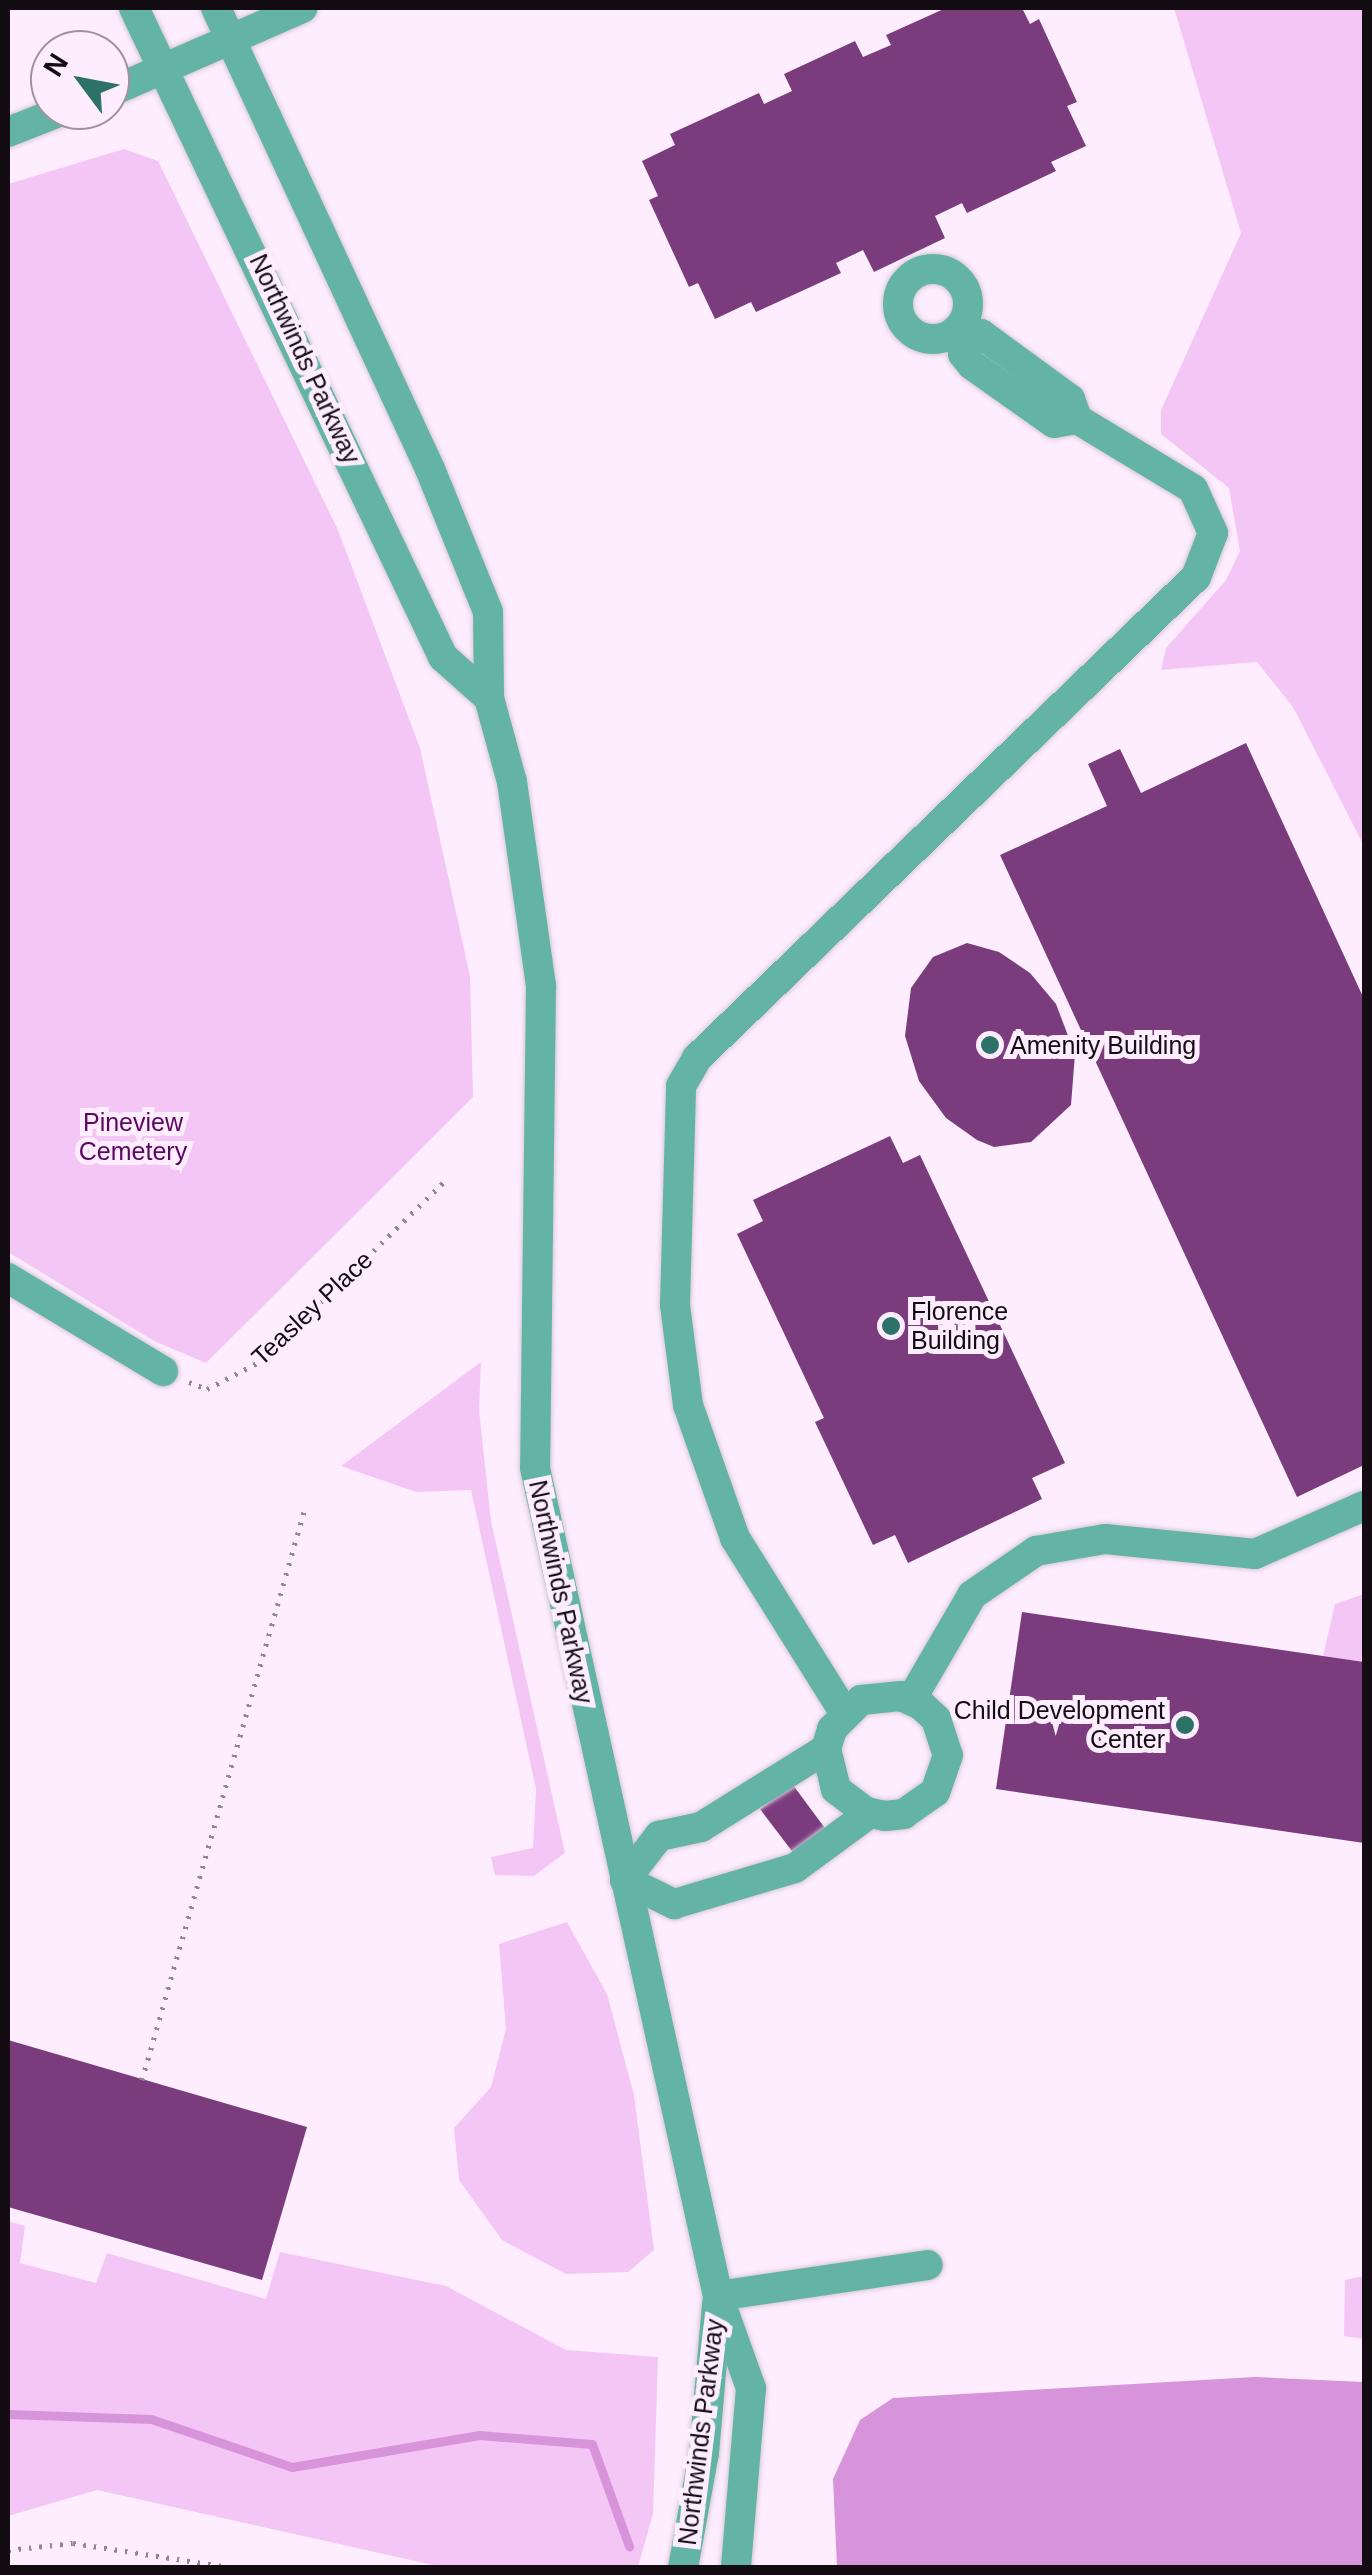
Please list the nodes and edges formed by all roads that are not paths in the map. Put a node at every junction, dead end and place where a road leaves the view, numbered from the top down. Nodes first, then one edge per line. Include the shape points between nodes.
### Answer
1 (134, 8) edge
2 (216, 8) edge
3 (302, 8) edge
4 (232, 41) junction
5 (164, 68) junction
6 (130, 83) edge
7 (961, 334) dead end
8 (490, 698) junction
9 (8, 1278) edge
10 (163, 1372) road end
11 (1364, 1506) edge
12 (911, 1700) junction
13 (844, 1712) junction
14 (826, 1749) junction
15 (870, 1814) junction
16 (625, 1880) junction
17 (928, 2265) dead end
18 (718, 2296) junction
19 (684, 2568) edge
20 (736, 2568) edge

1 - 5 street, Northwinds Parkway
2 - 4 street, Northwinds Parkway
3 - 4 street
4 - 5 street
4 - 8 street, Northwinds Parkway via 430,469 488,612
5 - 6 street
5 - 8 street, Northwinds Parkway via 442,656
7 - 13 street via 981,334 1070,399 1076,419 1192,489 1213,533 1205,562 697,1058 681,1086 675,1305 688,1405 735,1538
8 - 16 street, Northwinds Parkway via 512,782 541,986 535,1468
9 - 10 street
11 - 12 street via 1255,1554 1105,1538 1036,1551 972,1595
12 - 13 street via 881,1695
12 - 15 street via 936,1719 944,1736 944,1774 922,1805 904,1814
13 - 14 street
14 - 15 street via 836,1789
14 - 16 street via 701,1826 660,1836
15 - 16 street via 795,1868 674,1904
16 - 18 street, Northwinds Parkway
17 - 18 street
18 - 19 street, Northwinds Parkway via 704,2453
18 - 20 street, Northwinds Parkway via 751,2388

